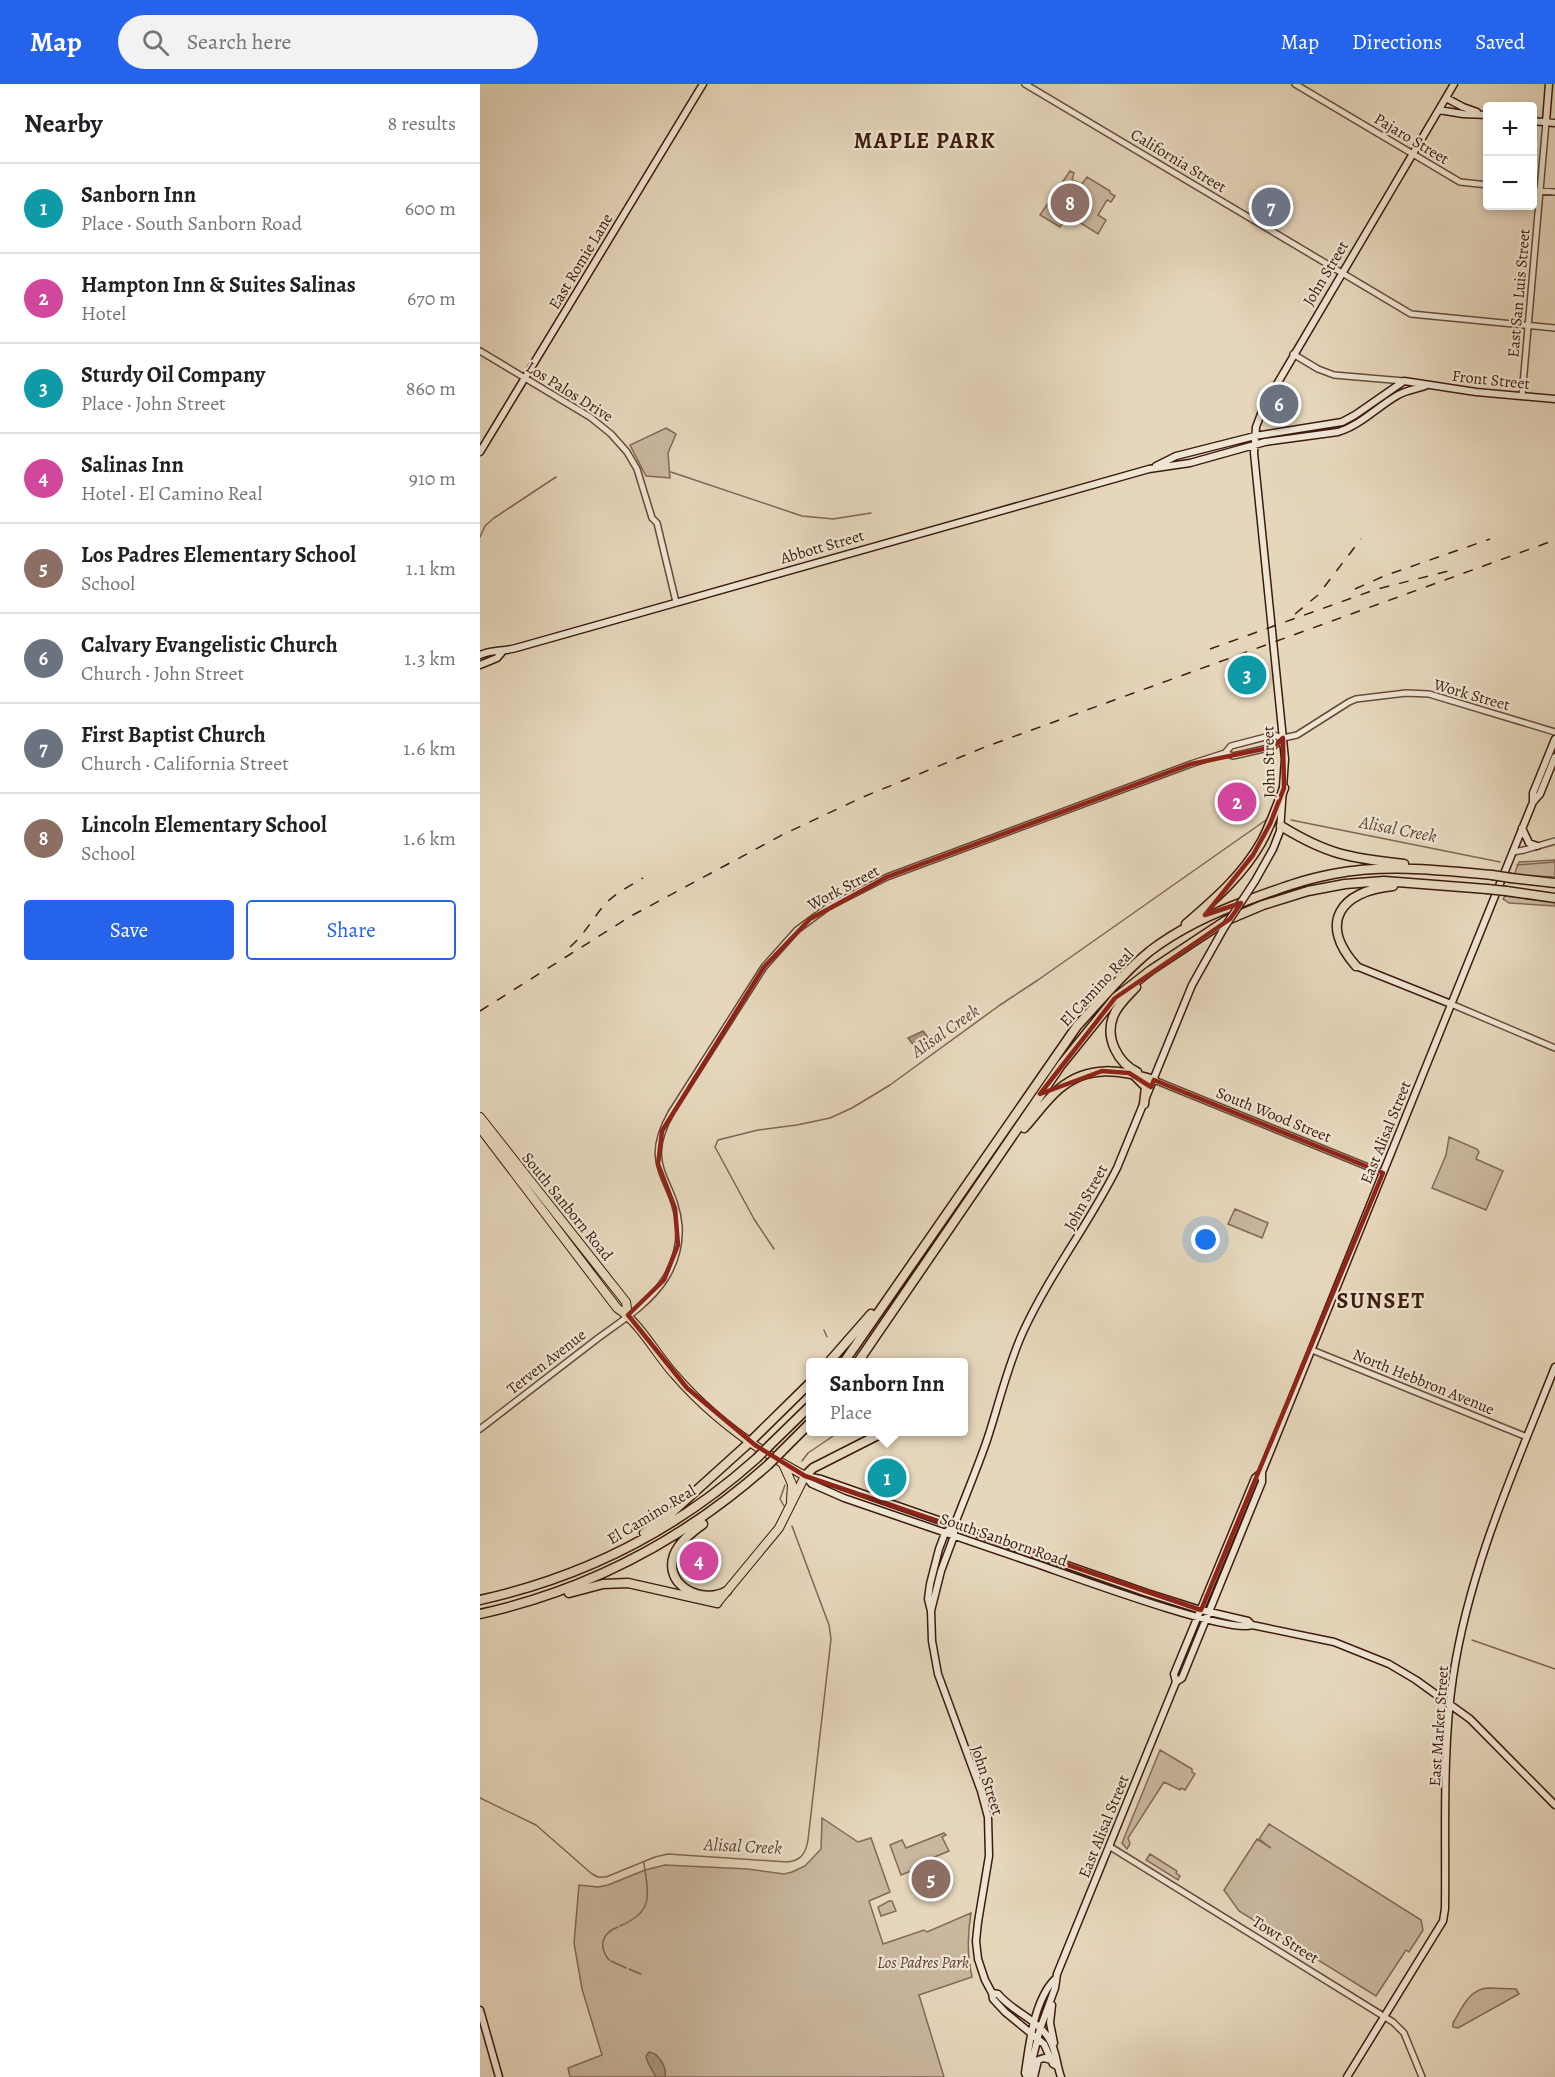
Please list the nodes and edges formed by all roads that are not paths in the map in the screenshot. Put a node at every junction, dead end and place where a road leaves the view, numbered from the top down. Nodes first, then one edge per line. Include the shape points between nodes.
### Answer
1 (703, 84) edge
2 (1025, 84) edge
3 (1295, 84) edge
4 (1454, 84) edge
5 (1549, 84) edge
6 (1446, 98) junction
7 (1439, 110) junction
8 (1483, 114) edge
9 (1483, 114) edge
10 (1537, 121) edge
11 (1546, 122) junction
12 (1555, 123) edge
13 (1413, 154) junction
14 (1483, 185) edge
15 (1540, 190) junction
16 (1555, 192) edge
17 (1342, 273) junction
18 (1528, 326) junction
19 (1555, 328) edge
20 (480, 351) edge
21 (1293, 354) junction
22 (525, 378) junction
23 (1404, 381) junction
24 (1425, 386) junction
25 (1522, 396) junction
26 (1555, 399) edge
27 (1308, 428) junction
28 (1255, 436) junction
29 (1309, 436) junction
30 (1254, 444) junction
31 (480, 452) edge
32 (1149, 469) junction
33 (676, 602) junction
34 (503, 651) junction
35 (480, 655) edge
36 (480, 664) edge
37 (1555, 732) edge
38 (1283, 738) junction
39 (1555, 739) edge
40 (1225, 753) junction
41 (1555, 757) edge
42 (1284, 788) junction
43 (1533, 802) junction
44 (1281, 826) junction
45 (1522, 828) junction
46 (1555, 840) edge
47 (1537, 846) junction
48 (1513, 852) junction
49 (1425, 868) junction
50 (1425, 883) junction
51 (1555, 884) edge
52 (1555, 898) edge
53 (1175, 933) junction
54 (1356, 966) joint
55 (1150, 970) junction
56 (1451, 1004) junction
57 (1555, 1048) edge
58 (1129, 1073) junction
59 (1154, 1080) junction
60 (1144, 1104) junction
61 (480, 1117) edge
62 (480, 1128) edge
63 (1004, 1150) junction
64 (1383, 1173) junction
65 (888, 1297) junction
66 (628, 1315) junction
67 (1312, 1350) junction
68 (833, 1358) edge
69 (847, 1358) edge
70 (861, 1358) edge
71 (1555, 1367) edge
72 (806, 1387) edge
73 (806, 1410) edge
74 (806, 1428) edge
75 (480, 1429) edge
76 (874, 1436) edge
77 (1527, 1437) junction
78 (750, 1442) junction
79 (782, 1463) junction
80 (1262, 1472) junction
81 (805, 1476) junction
82 (734, 1495) junction
83 (790, 1509) junction
84 (954, 1526) junction
85 (945, 1533) junction
86 (954, 1536) junction
87 (580, 1570) junction
88 (727, 1591) junction
89 (480, 1600) edge
90 (530, 1601) junction
91 (717, 1603) joint
92 (931, 1611) junction
93 (480, 1614) edge
94 (1200, 1614) junction
95 (1209, 1616) junction
96 (1176, 1682) junction
97 (1449, 1702) junction
98 (1555, 1806) edge
99 (1109, 1846) junction
100 (1055, 1979) junction
101 (1055, 1988) junction
102 (992, 1993) junction
103 (480, 2010) edge
104 (1385, 2017) junction
105 (1034, 2024) junction
106 (1040, 2029) junction
107 (1032, 2032) junction
108 (1038, 2038) junction
109 (1054, 2049) junction
110 (1054, 2063) junction
111 (500, 2077) edge
112 (1028, 2077) edge
113 (1034, 2077) edge
114 (1061, 2077) edge
115 (1347, 2077) edge
116 (1422, 2077) edge

1 - 22 main road, East Romie Lane
2 - 17 street, California Street
3 - 13 street, Pajaro Street
4 - 6 main road, John Street
5 - 11 main road, East San Luis Street
6 - 7 main road, John Street
6 - 8 main road
7 - 9 main road
7 - 13 main road, John Street
10 - 11 main road
11 - 12 main road
11 - 15 street, East San Luis Street
13 - 14 street, Pajaro Street via 1462,183
13 - 17 main road, John Street
15 - 16 street
15 - 18 street, East San Luis Street
17 - 18 street, California Street via 1413,315
17 - 21 main road, John Street
18 - 19 street, California Street
18 - 25 street, East San Luis Street
20 - 22 street, Los Palos Drive
21 - 23 street via 1328,373
21 - 28 main road, John Street via 1261,413
22 - 31 main road, East Romie Lane
22 - 33 street, Los Palos Drive via 598,423 627,452 657,523
23 - 24 main road
23 - 27 main road, Abbott Street via 1342,422
24 - 25 main road, Front Street
24 - 29 main road, Abbott Street via 1400,393 1348,429
25 - 26 main road, Front Street
27 - 28 main road, Abbott Street
27 - 29 main road
28 - 30 main road, John Street
28 - 32 main road, Abbott Street via 1176,456
29 - 30 main road, Abbott Street
30 - 32 main road, Abbott Street via 1190,463
30 - 38 main road, John Street
32 - 33 main road, Abbott Street
33 - 34 main road, Abbott Street
34 - 35 main road, Abbott Street via 494,649
34 - 36 main road, Abbott Street via 497,658
37 - 38 street, Work Street via 1429,694 1406,693 1350,701 1297,735
38 - 40 street, Work Street via 1273,735 1232,746
38 - 40 street, Work Street via 1273,747 1233,756
38 - 42 main road, John Street
39 - 43 main road, East Alisal Street
40 - 66 street, Work Street via 887,877 828,907 797,930 764,967 666,1122 659,1141 658,1164 675,1208 678,1245 664,1280
41 - 43 main road, East Alisal Street
42 - 44 main road, John Street
42 - 53 highway via 1253,855 1218,897
43 - 45 main road, East Alisal Street
44 - 49 highway via 1338,855
44 - 59 main road, John Street, bridge via 1273,849 1192,985
45 - 47 main road via 1529,843
45 - 48 main road, East Alisal Street
46 - 47 street
47 - 48 street
48 - 56 main road, East Alisal Street
49 - 51 highway, El Camino Real, bridge
49 - 53 highway, El Camino Real via 1358,870 1296,883 1226,908
50 - 52 highway, El Camino Real, bridge
50 - 54 highway via 1375,888 1346,904 1339,917 1337,935
50 - 55 highway, El Camino Real via 1360,883 1285,898 1225,921
53 - 65 highway, El Camino Real via 1118,981 1077,1026
54 - 56 main road
55 - 59 highway via 1117,1009 1112,1018 1111,1039 1130,1069
55 - 63 highway, El Camino Real via 1115,998 1095,1021
56 - 57 street
56 - 64 main road, East Alisal Street
58 - 59 highway
58 - 60 highway via 1145,1086
58 - 63 highway via 1102,1071 1075,1079 1060,1089
59 - 60 main road, John Street
59 - 64 street, South Wood Street
60 - 84 main road, John Street via 1106,1191 1024,1330
61 - 66 highway, South Sanborn Road via 627,1303
62 - 66 highway, South Sanborn Road via 617,1308
63 - 70 highway, El Camino Real
64 - 67 main road, East Alisal Street
65 - 68 highway
65 - 69 highway, El Camino Real
66 - 75 street, Terven Avenue
66 - 78 highway, South Sanborn Road via 680,1381
67 - 77 street, North Hebbron Avenue
67 - 80 main road, East Alisal Street
71 - 77 main road, East Market Street
72 - 78 highway
73 - 87 highway, El Camino Real, bridge via 726,1485 681,1517
74 - 82 highway, El Camino Real, bridge
76 - 81 highway
77 - 97 main road, East Market Street via 1494,1518 1463,1622
78 - 79 highway, South Sanborn Road
78 - 87 highway via 659,1523
79 - 81 highway, South Sanborn Road
79 - 83 highway via 792,1484
80 - 94 main road, East Alisal Street via 1255,1478
80 - 95 main road, East Alisal Street via 1262,1482
81 - 83 highway
81 - 84 main road, South Sanborn Road
81 - 85 main road, South Sanborn Road via 812,1484 844,1498
82 - 88 highway via 683,1542 672,1564 675,1578 688,1591 710,1596
82 - 90 highway, El Camino Real via 637,1558
83 - 88 highway
84 - 85 main road
84 - 86 main road, John Street
84 - 94 main road, South Sanborn Road
85 - 86 main road, South Sanborn Road
85 - 92 main road, John Street via 930,1584
86 - 92 main road, John Street
86 - 94 main road, South Sanborn Road
87 - 89 highway, El Camino Real
88 - 91 highway
90 - 91 highway via 623,1582
90 - 93 highway, El Camino Real
92 - 102 main road, John Street via 938,1674 988,1816 989,1856 976,1941 980,1969
94 - 95 main road
94 - 96 main road, East Alisal Street via 1174,1674
95 - 96 main road, East Alisal Street via 1182,1678
95 - 97 main road via 1248,1621 1362,1653 1402,1671
96 - 99 main road, East Alisal Street
97 - 98 main road
97 - 104 main road, East Market Street via 1444,1917
99 - 100 main road, East Alisal Street
99 - 104 street, Towt Street
100 - 101 main road, East Alisal Street
100 - 105 main road, East Alisal Street via 1048,1986
101 - 106 main road, East Alisal Street
101 - 109 main road via 1050,2019
102 - 105 main road, John Street
102 - 107 main road, John Street via 1000,2008
103 - 111 main road
104 - 115 main road, East Market Street
104 - 116 street, Towt Street via 1404,2032
105 - 106 main road, John Street
105 - 107 main road, East Alisal Street
106 - 108 main road, East Alisal Street
106 - 109 main road, John Street
107 - 108 main road, John Street
107 - 112 main road, East Alisal Street via 1024,2073
108 - 110 main road, John Street
108 - 112 main road, East Alisal Street
109 - 110 main road via 1058,2061
110 - 113 main road via 1044,2058 1038,2060
110 - 114 main road

